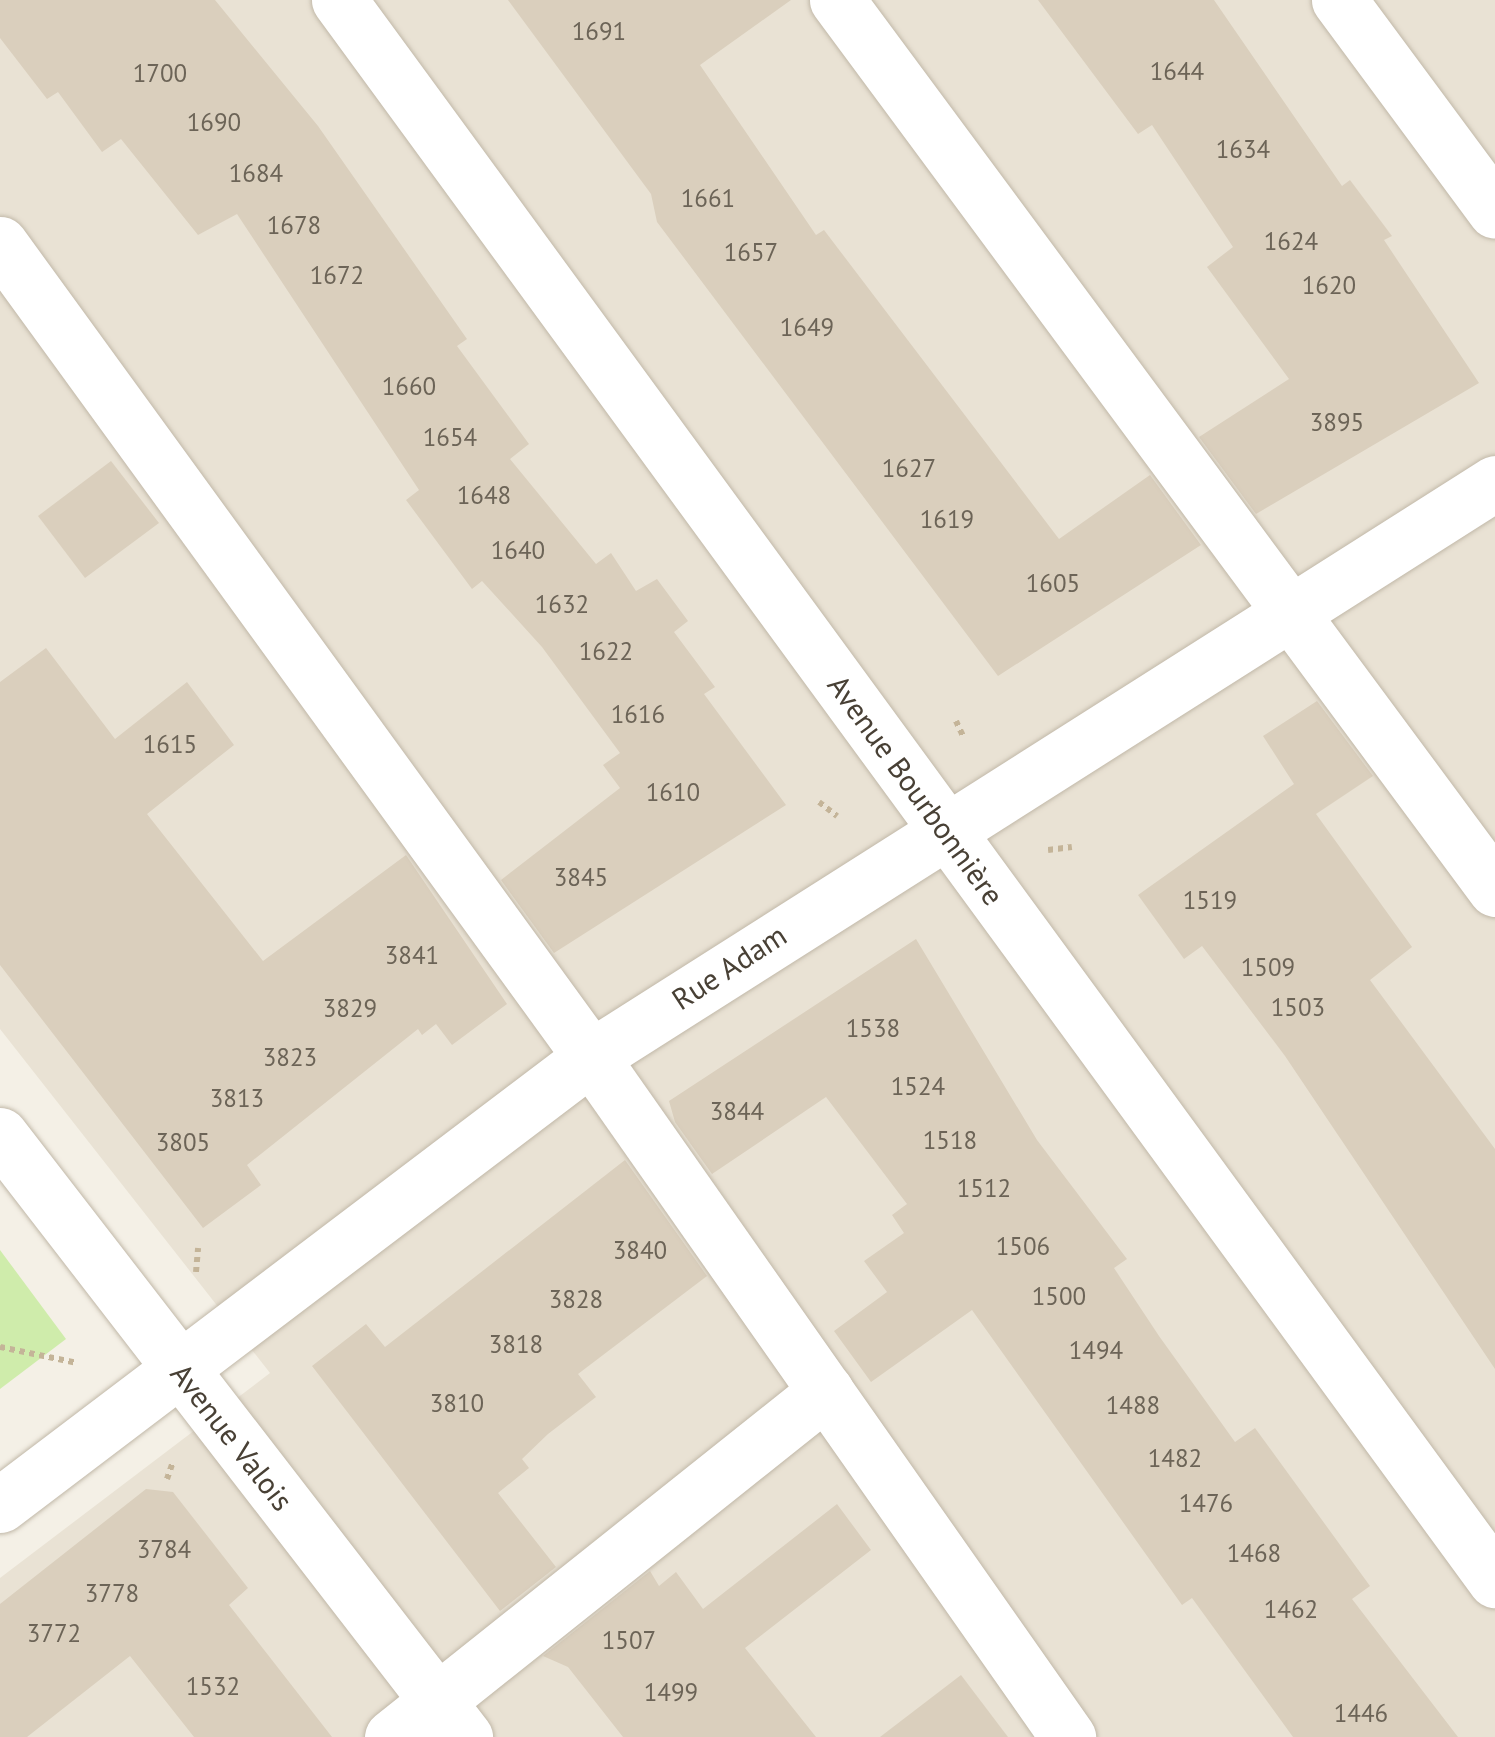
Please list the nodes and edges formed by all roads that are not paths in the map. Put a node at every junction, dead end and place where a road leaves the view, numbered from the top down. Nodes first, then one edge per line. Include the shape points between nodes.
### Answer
1 (339, 0) edge
2 (837, 0) edge
3 (1339, 0) edge
4 (1495, 212) edge
5 (0, 244) edge
6 (1495, 483) edge
7 (1289, 612) junction
8 (945, 829) junction
9 (1495, 889) edge
10 (591, 1056) junction
11 (0, 1135) edge
12 (179, 1369) junction
13 (826, 1391) junction
14 (0, 1505) edge
15 (1495, 1580) edge
16 (452, 1720) edge
17 (392, 1737) edge
18 (1068, 1737) edge

1 - 8 street, Avenue Bourbonnière
2 - 7 street
3 - 4 street
5 - 10 street
6 - 7 street, Rue Adam
7 - 8 street, Rue Adam
7 - 9 street
8 - 10 street, Rue Adam
8 - 15 street, Avenue Bourbonnière
10 - 12 street, Rue Adam
10 - 13 street
11 - 12 street, Avenue Valois
12 - 14 street, Rue Adam
12 - 16 street, Avenue Valois
13 - 16 street
13 - 18 street
16 - 17 street

